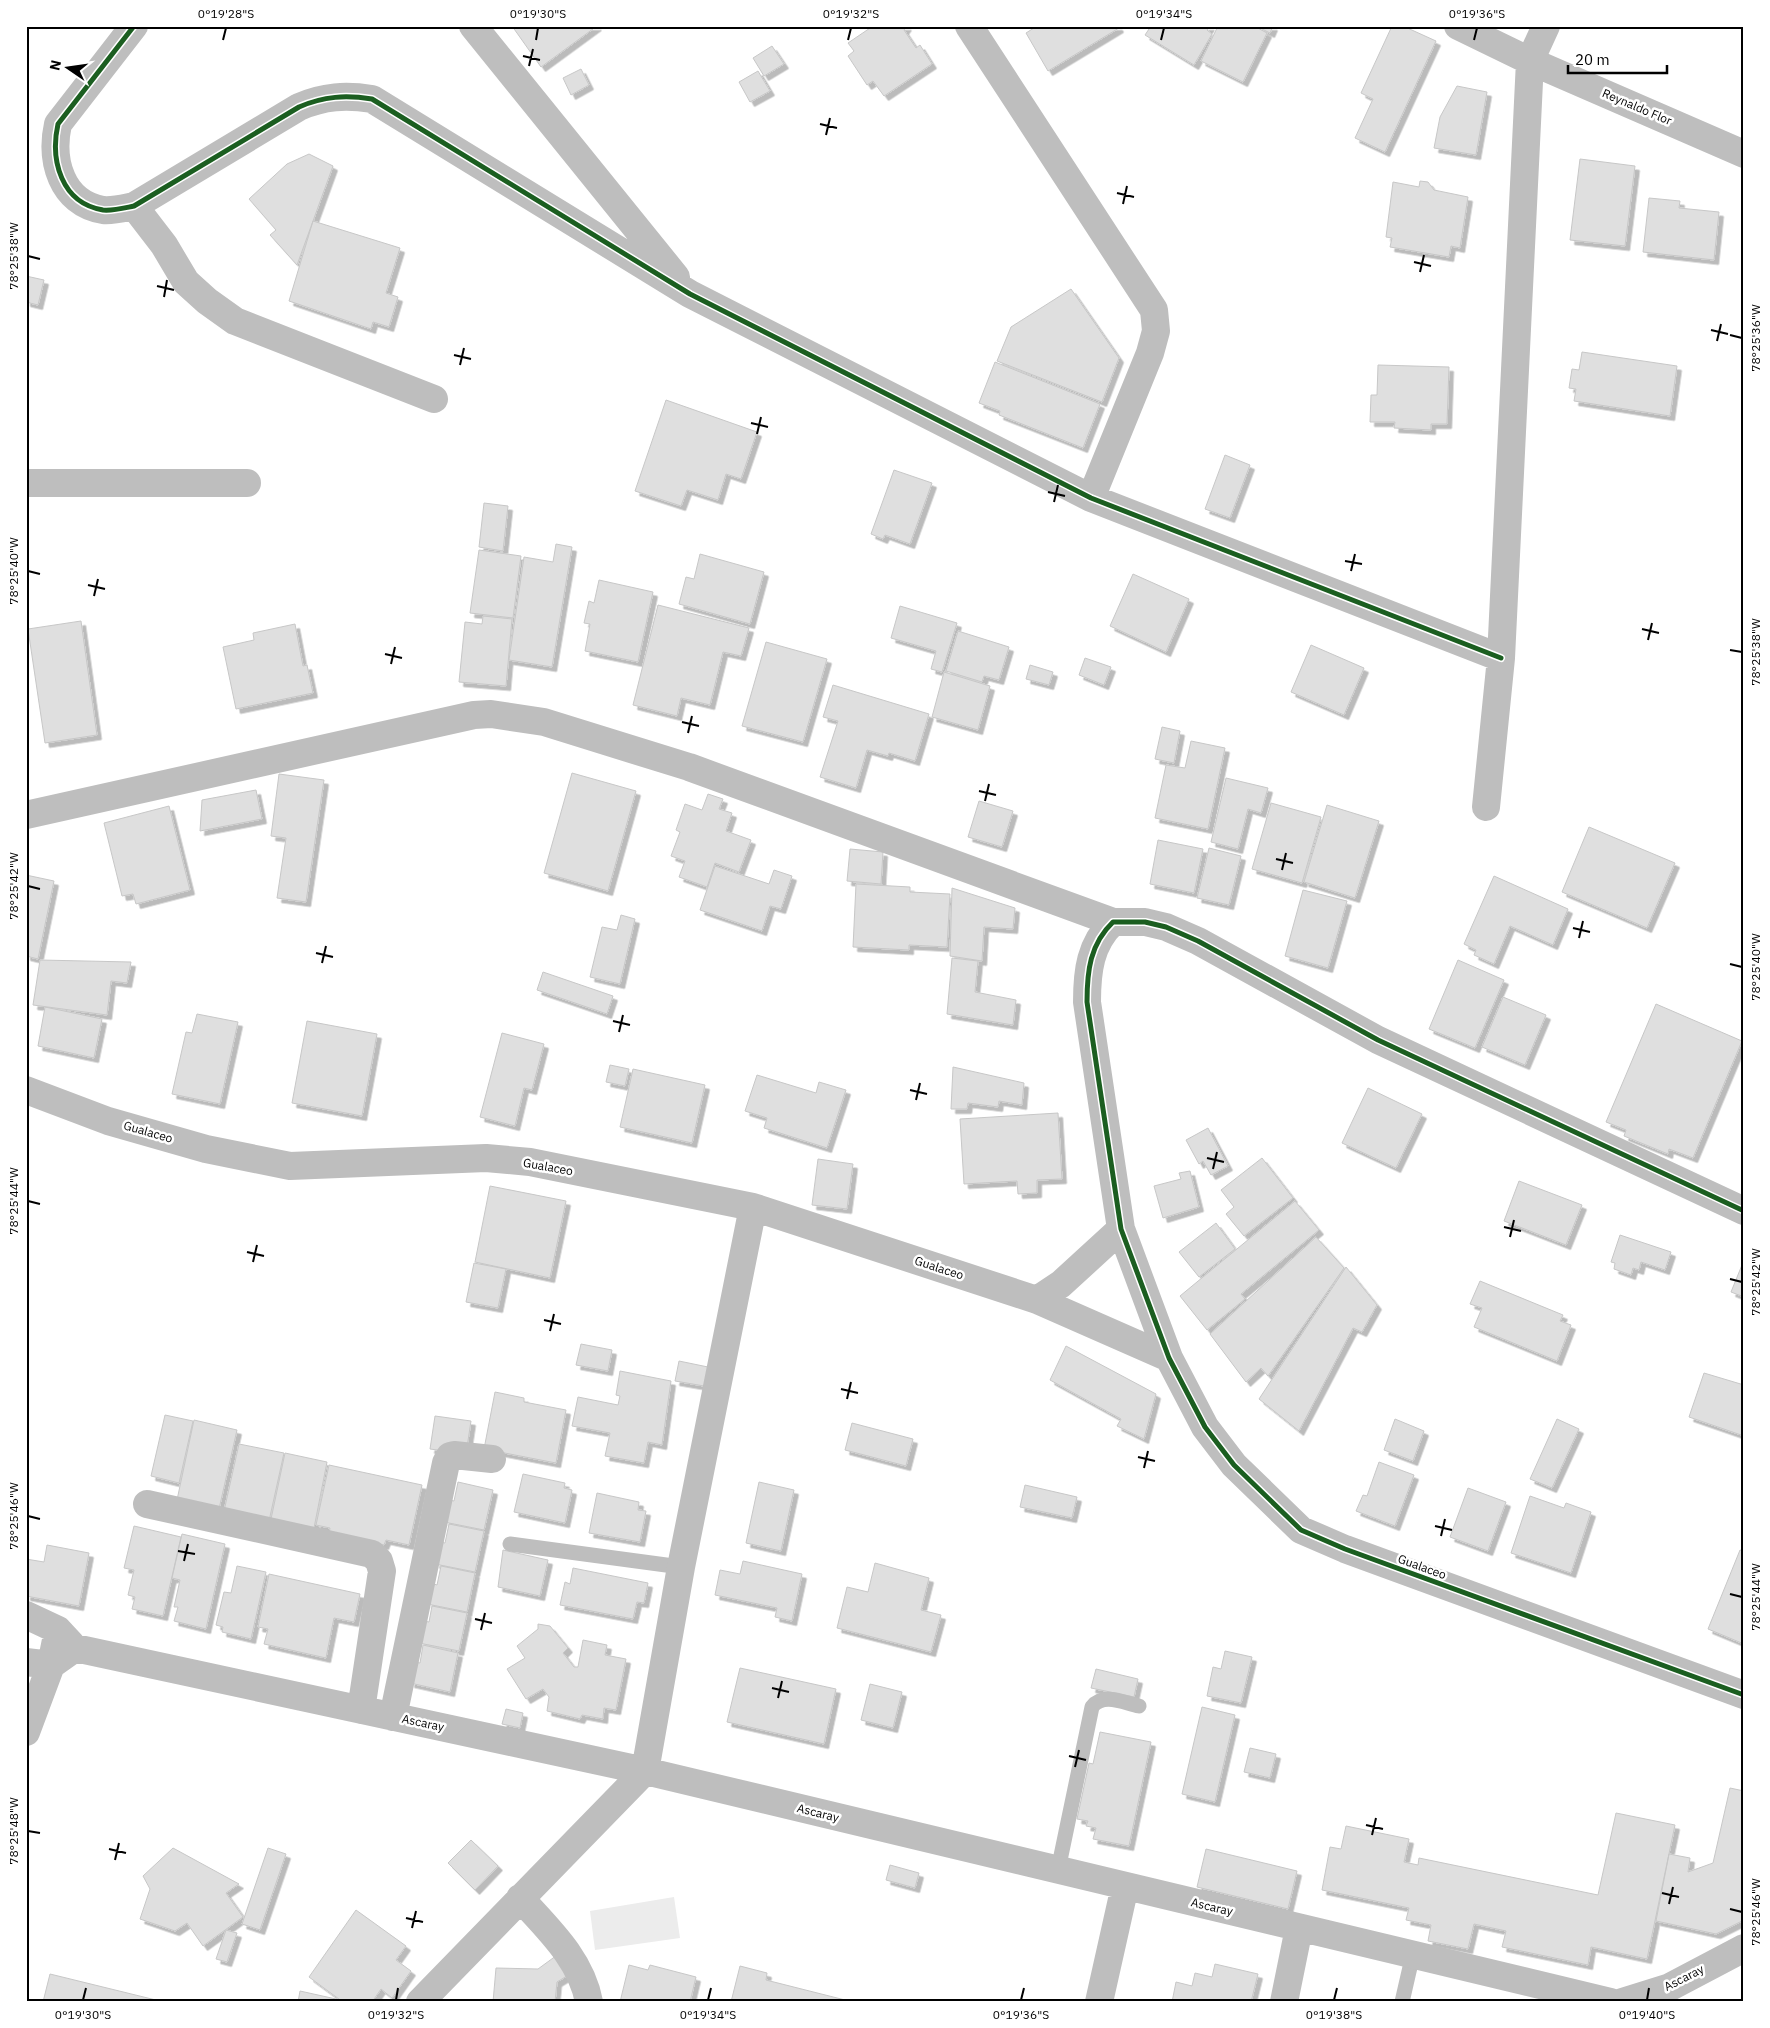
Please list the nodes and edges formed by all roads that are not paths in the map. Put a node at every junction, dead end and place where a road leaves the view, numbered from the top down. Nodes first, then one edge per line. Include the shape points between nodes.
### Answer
1 (134, 26) edge
2 (473, 26) edge
3 (969, 26) edge
4 (1458, 26) edge
5 (1546, 26) edge
6 (1530, 61) junction
7 (1744, 154) edge
8 (134, 206) junction
9 (690, 294) junction
10 (434, 399) dead end
11 (26, 483) edge
12 (247, 483) dead end
13 (1091, 498) junction
14 (1501, 658) junction
15 (1486, 807) dead end
16 (26, 816) edge
17 (1113, 922) junction
18 (26, 1090) edge
19 (753, 1207) junction
20 (1744, 1211) edge
21 (1121, 1229) junction
22 (1037, 1300) junction
23 (1169, 1358) junction
24 (492, 1459) dead end
25 (147, 1504) dead end
26 (510, 1544) dead end
27 (681, 1567) junction
28 (29, 1624) edge
29 (67, 1639) junction
30 (39, 1664) edge
31 (1744, 1695) edge
32 (1139, 1706) dead end
33 (361, 1710) junction
34 (393, 1717) junction
35 (26, 1732) edge
36 (645, 1771) junction
37 (1058, 1870) junction
38 (1125, 1886) junction
39 (520, 1898) junction
40 (1299, 1928) junction
41 (1744, 1948) edge
42 (1413, 1954) junction
43 (420, 2002) edge
44 (589, 2002) edge
45 (1099, 2002) edge
46 (1284, 2002) edge
47 (1402, 2002) edge
48 (1611, 2002) edge
49 (1622, 2002) edge

1 - 8 street via 58,124 55,141 60,178 76,198 104,210
2 - 9 street
3 - 13 street via 1154,310 1156,331 1150,353
4 - 6 street, Reynaldo Flor
5 - 6 street
6 - 7 street, Reynaldo Flor
6 - 14 street
8 - 9 street via 300,107 324,98 351,96 372,99
8 - 10 street via 164,245 186,282 235,321
9 - 13 street
11 - 12 street
13 - 14 street
14 - 15 street
16 - 17 street via 474,715 492,714 544,722 688,767
17 - 20 street via 1145,922 1166,927 1378,1040
17 - 21 street via 1093,948 1087,979 1087,1002
18 - 19 street, Gualaceo via 108,1121 206,1149 290,1166 486,1158 530,1162
19 - 22 street, Gualaceo
19 - 27 street
21 - 22 street via 1061,1284
21 - 23 street
22 - 23 street, Gualaceo
23 - 31 street, Gualaceo via 1205,1427 1222,1450 1301,1530 1354,1553
24 - 34 street via 454,1455 446,1463
25 - 33 street via 372,1554 379,1560 382,1571
26 - 27 lane
27 - 36 street
28 - 29 street, Ascaray
29 - 30 street
29 - 33 street, Ascaray
30 - 35 street
32 - 37 lane via 1106,1698 1092,1707
33 - 34 street, Ascaray
34 - 36 street, Ascaray
36 - 37 street, Ascaray
36 - 39 street
37 - 38 street, Ascaray
38 - 40 street, Ascaray
38 - 45 street
39 - 43 street
39 - 44 street via 564,1947 586,1985
40 - 42 street, Ascaray
40 - 46 street
41 - 49 street, Ascaray via 1670,1987
42 - 47 lane
42 - 48 street, Ascaray

